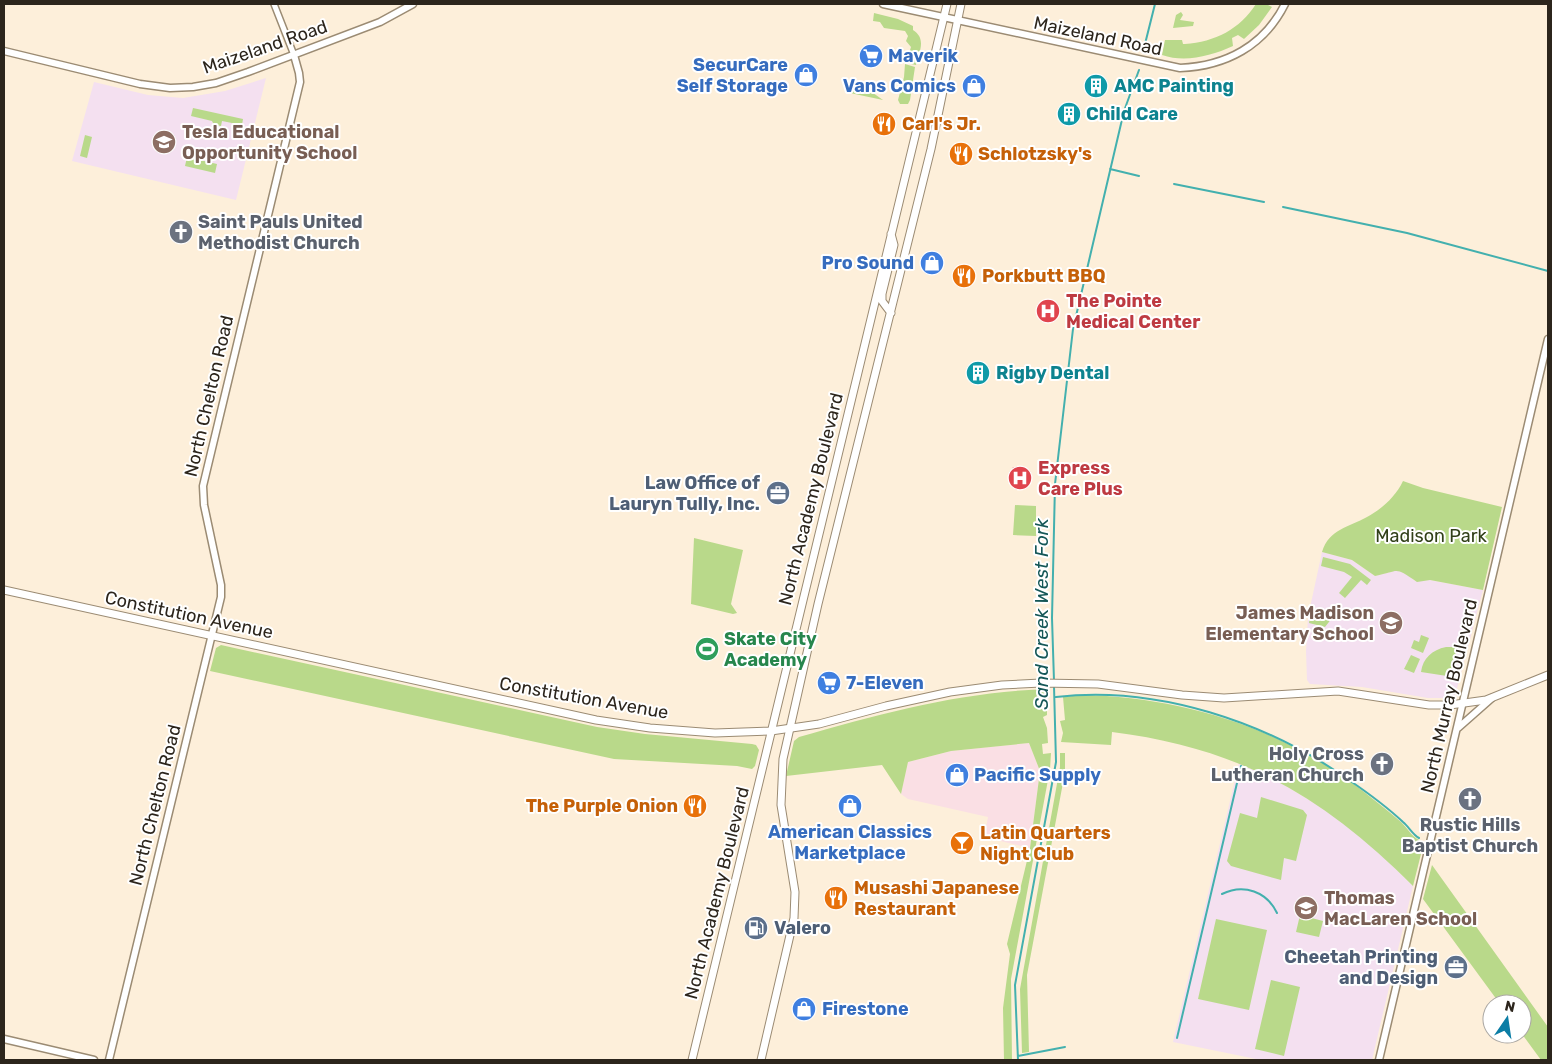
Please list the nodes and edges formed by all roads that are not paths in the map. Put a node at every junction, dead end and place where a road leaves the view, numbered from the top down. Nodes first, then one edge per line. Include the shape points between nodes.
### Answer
1 (274, 4) edge
2 (413, 4) edge
3 (883, 4) edge
4 (947, 4) edge
5 (961, 4) edge
6 (1285, 4) edge
7 (943, 18) junction
8 (957, 20) junction
9 (4, 51) edge
10 (294, 54) junction
11 (891, 233) junction
12 (891, 313) junction
13 (1548, 339) edge
14 (4, 590) edge
15 (211, 636) junction
16 (1548, 675) edge
17 (1492, 698) junction
18 (1463, 704) junction
19 (789, 729) junction
20 (1457, 729) junction
21 (771, 731) junction
22 (4, 1039) edge
23 (94, 1060) edge
24 (109, 1060) edge
25 (692, 1060) edge
26 (761, 1060) edge
27 (1379, 1060) edge

1 - 10 street, North Chelton Road
2 - 10 main road, Maizeland Road via 380,22
3 - 7 main road, Maizeland Road
4 - 7 main road, North Academy Boulevard
5 - 8 main road, North Academy Boulevard
6 - 8 main road, Maizeland Road via 1267,32 1241,53 1210,65 1185,68 1157,65
7 - 8 main road, Maizeland Road
7 - 11 main road, North Academy Boulevard
8 - 12 main road, North Academy Boulevard via 931,149
9 - 10 main road, Maizeland Road via 140,84 174,88 216,83
10 - 15 main road, North Chelton Road via 300,82 204,479 204,505 221,585
11 - 12 main road via 894,245 882,294 882,300
11 - 21 main road, North Academy Boulevard
12 - 19 main road, North Academy Boulevard
13 - 18 main road, North Murray Boulevard
14 - 15 main road, Constitution Avenue
15 - 21 main road, Constitution Avenue via 617,723 716,733
15 - 24 main road, North Chelton Road
16 - 17 main road, Constitution Avenue
17 - 18 main road, Constitution Avenue
17 - 20 main road
18 - 19 main road, Constitution Avenue via 1429,704 1338,691 1241,697 1195,696 1065,682 977,688 934,695
18 - 20 main road, North Murray Boulevard
19 - 21 main road, Constitution Avenue
19 - 26 main road, North Academy Boulevard via 781,788 795,892 794,918
20 - 27 main road, North Murray Boulevard
21 - 25 main road, North Academy Boulevard
22 - 23 main road

